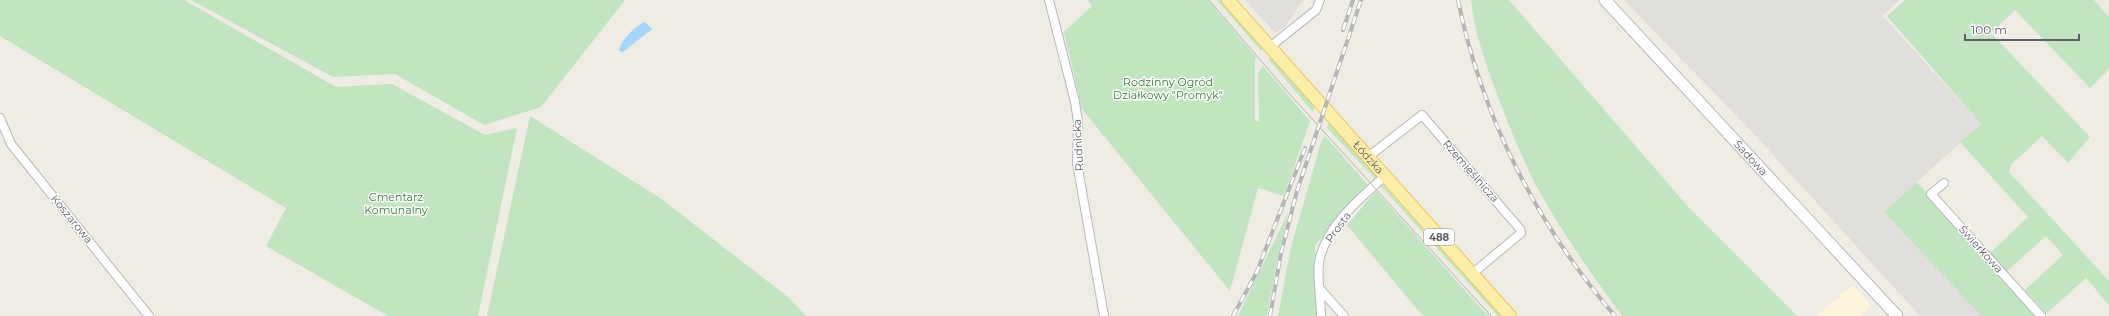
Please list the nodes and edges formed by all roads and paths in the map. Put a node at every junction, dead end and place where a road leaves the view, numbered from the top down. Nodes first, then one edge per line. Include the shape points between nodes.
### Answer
1 (1049, 0) edge
2 (1228, 0) edge
3 (1320, 0) edge
4 (1605, 0) edge
5 (1270, 47) junction
6 (0, 118) edge
7 (1368, 157) junction
8 (1385, 176) junction
9 (1944, 183) dead end
10 (1472, 274) junction
11 (1320, 289) junction
12 (148, 316) edge
13 (1104, 316) edge
14 (1322, 316) edge
15 (1344, 316) edge
16 (1510, 316) edge
17 (1897, 316) edge
18 (2041, 316) edge

1 - 13 street, Rudnicka via 1075,102 1078,122 1077,163
2 - 5 main road, Łódzka / 488
3 - 5 street via 1316,10
4 - 17 street, Sadowa
5 - 7 main road, Łódzka / 488
6 - 12 street, Koszarowa via 11,144
7 - 8 main road, Łódzka / 488
7 - 10 street, Rzemieślnicza via 1422,115 1520,229 1521,233
8 - 10 main road, Łódzka / 488
8 - 11 street, Prosta via 1328,236 1319,264
9 - 18 street, Świerkowa via 1931,194
10 - 16 main road, Łódzka / 488
11 - 14 street, Prosta
11 - 15 street

